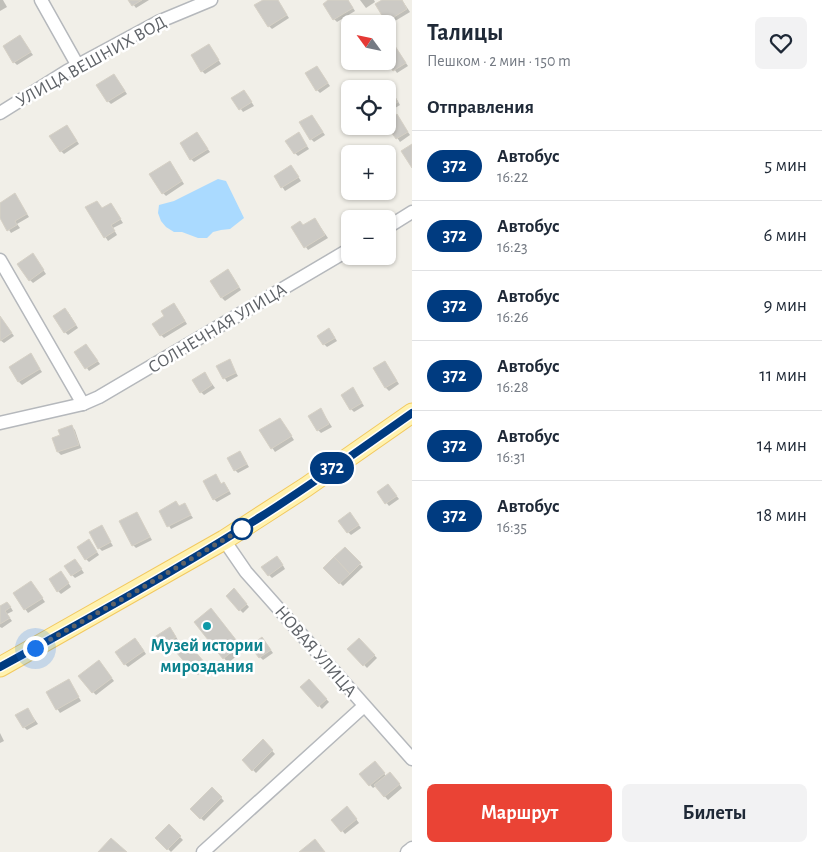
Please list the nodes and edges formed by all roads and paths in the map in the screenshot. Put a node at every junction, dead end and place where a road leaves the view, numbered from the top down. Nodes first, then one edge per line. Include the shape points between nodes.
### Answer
1 (41, 0) edge
2 (211, 0) edge
3 (78, 66) junction
4 (0, 113) edge
5 (412, 212) edge
6 (396, 222) edge
7 (341, 254) edge
8 (0, 260) edge
9 (83, 404) junction
10 (412, 413) edge
11 (0, 423) edge
12 (412, 428) edge
13 (227, 545) junction
14 (0, 667) edge
15 (0, 681) edge
16 (364, 706) junction
17 (412, 759) edge
18 (412, 848) edge
19 (203, 852) edge
20 (407, 852) edge

1 - 3 street
2 - 3 street, УЛИЦА ВЕШНИХ ВОД via 158,22
3 - 4 street, УЛИЦА ВЕШНИХ ВОД
5 - 6 street
7 - 9 street, СОЛНЕЧНАЯ УЛИЦА
8 - 9 street
9 - 11 street, СОЛНЕЧНАЯ УЛИЦА
10 - 13 main road
12 - 13 main road
13 - 14 main road
13 - 15 main road via 145,601
13 - 16 street, НОВАЯ УЛИЦА via 246,572
16 - 17 street, НОВАЯ УЛИЦА
16 - 19 street
18 - 20 street

